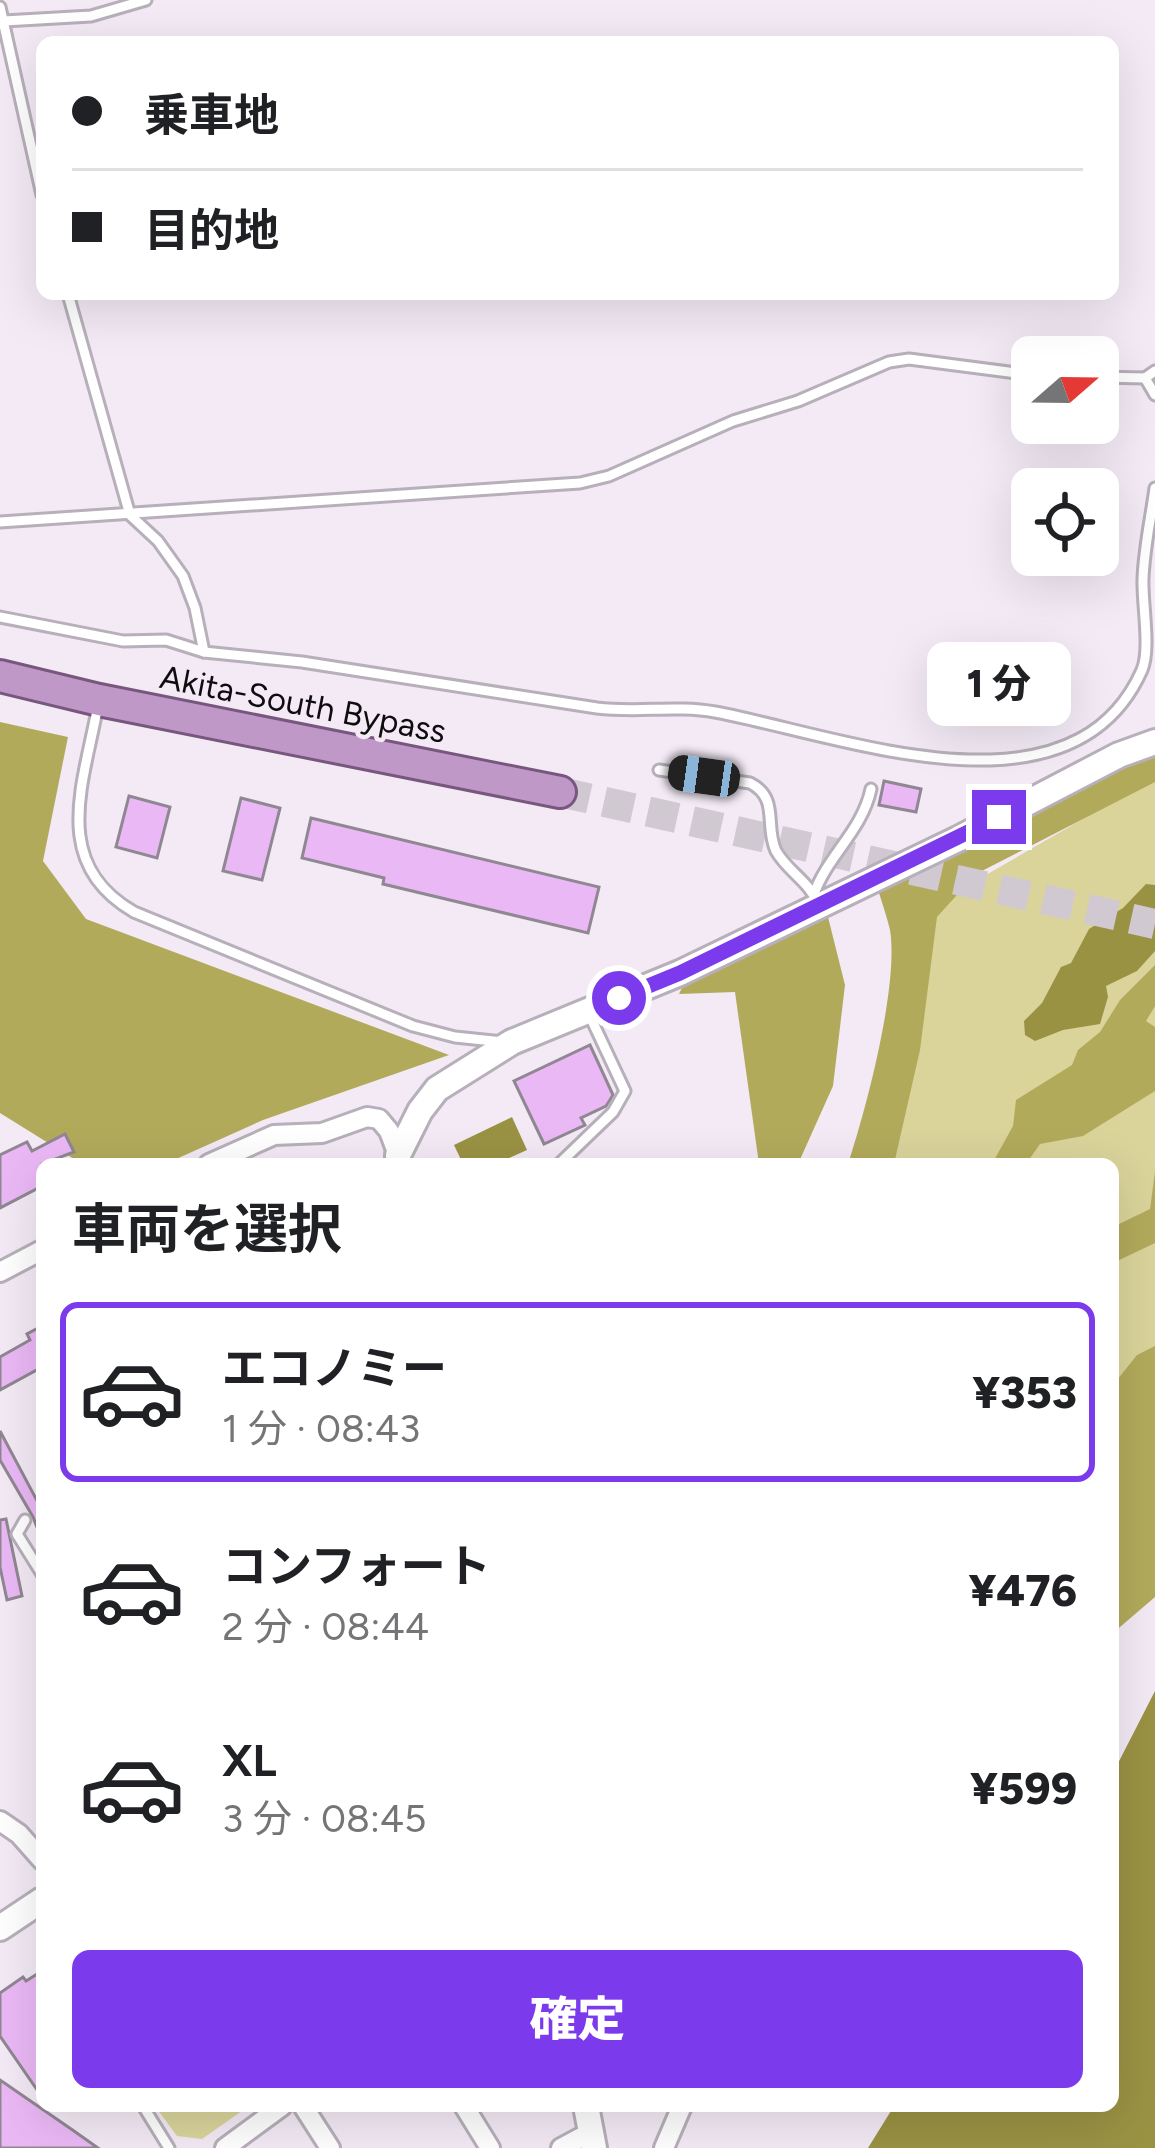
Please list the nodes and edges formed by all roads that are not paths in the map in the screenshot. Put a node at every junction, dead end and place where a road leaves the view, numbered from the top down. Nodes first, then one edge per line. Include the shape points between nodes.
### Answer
1 (146, 0) edge
2 (0, 7) edge
3 (4, 20) junction
4 (36, 167) edge
5 (70, 300) edge
6 (1155, 371) edge
7 (1011, 372) edge
8 (1119, 377) edge
9 (1144, 378) junction
10 (1155, 395) edge
11 (1155, 488) edge
12 (130, 515) junction
13 (0, 522) edge
14 (0, 617) edge
15 (204, 652) junction
16 (1150, 668) edge
17 (0, 676) edge
18 (32, 686) junction
19 (0, 688) edge
20 (98, 700) junction
21 (1155, 742) edge
22 (659, 770) dead end
23 (871, 789) dead end
24 (560, 792) tunnel mouth
25 (816, 899) junction
26 (588, 1011) junction
27 (512, 1042) junction
28 (223, 1158) edge
29 (398, 1158) edge
30 (398, 1158) edge
31 (565, 1158) edge
32 (36, 1253) edge
33 (0, 1272) edge
34 (26, 1520) dead end
35 (36, 1564) edge
36 (0, 1822) edge
37 (36, 1853) edge
38 (36, 1904) edge
39 (0, 1928) edge
40 (147, 2112) edge
41 (274, 2112) edge
42 (307, 2112) edge
43 (468, 2112) edge
44 (679, 2112) edge
45 (593, 2140) edge
46 (170, 2148) edge
47 (225, 2148) edge
48 (330, 2148) edge
49 (490, 2148) edge
50 (561, 2148) edge
51 (664, 2148) edge

1 - 3 lane via 91,16
2 - 3 lane
3 - 4 lane
5 - 12 lane
6 - 9 lane
7 - 12 lane via 890,362 580,483
8 - 9 lane
9 - 10 lane
11 - 16 lane via 1143,576
12 - 13 lane
12 - 15 lane via 183,576
14 - 15 lane
15 - 16 lane via 633,713 686,707 917,755 984,761 1064,748 1095,730
17 - 18 highway, Akita-South Bypass
18 - 19 highway, Akita-South Bypass
18 - 20 highway, Akita-South Bypass
20 - 24 highway, Akita-South Bypass
20 - 27 lane via 76,828 105,895 412,1026
21 - 25 street
22 - 25 lane via 762,789 779,857
23 - 25 lane via 866,814 818,881
25 - 26 street via 680,973
26 - 27 street
26 - 31 lane via 625,1091
27 - 29 street via 437,1089
28 - 30 street via 274,1136 322,1133 367,1117 389,1131
32 - 33 street
34 - 35 lane via 17,1534
36 - 37 street
38 - 39 street
40 - 46 lane
41 - 47 street
42 - 48 street
43 - 49 street
44 - 51 street
45 - 50 street

